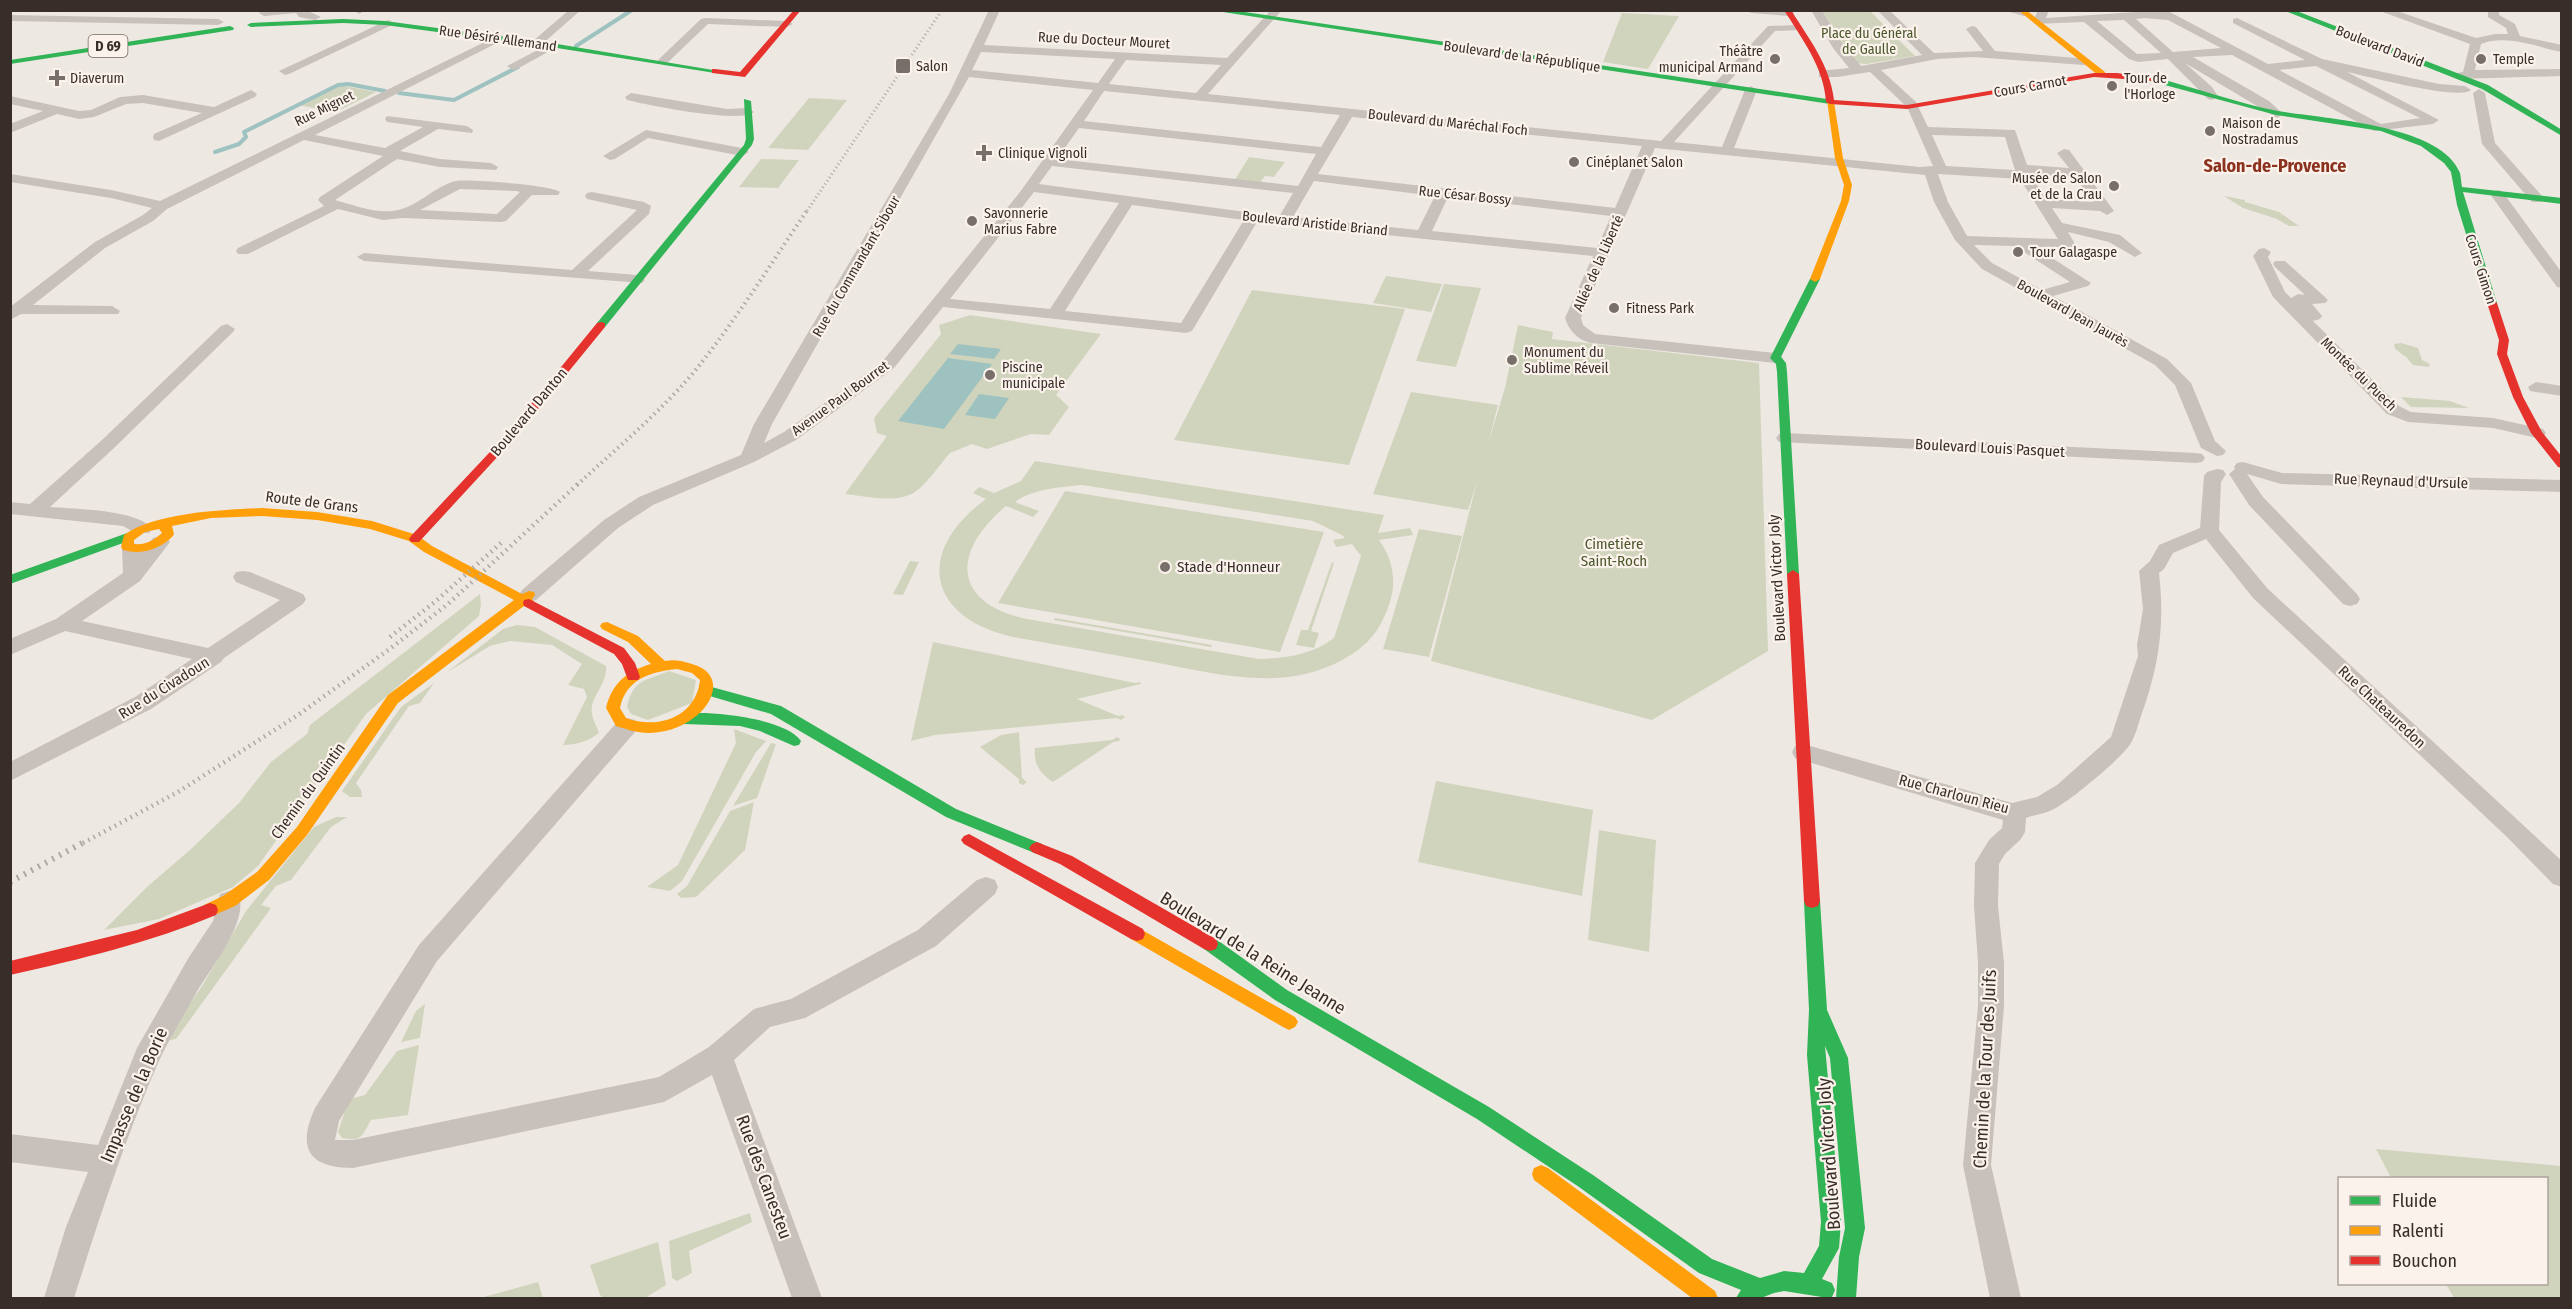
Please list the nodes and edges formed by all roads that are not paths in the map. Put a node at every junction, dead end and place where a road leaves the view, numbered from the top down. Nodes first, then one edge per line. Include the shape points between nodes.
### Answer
1 (300, 10) edge
2 (365, 10) edge
3 (576, 10) edge
4 (798, 10) edge
5 (995, 10) edge
6 (1213, 10) edge
7 (1751, 10) edge
8 (1816, 10) edge
9 (1882, 10) edge
10 (2007, 10) edge
11 (2157, 10) edge
12 (2286, 10) edge
13 (2493, 10) edge
14 (293, 11) edge
15 (2385, 11) edge
16 (1788, 12) edge
17 (2022, 12) edge
18 (352, 14) edge
19 (1273, 15) edge
20 (265, 16) junction
21 (2042, 16) edge
22 (315, 17) junction
23 (2128, 17) junction
24 (2170, 17) junction
25 (10, 18) edge
26 (226, 18) edge
27 (2088, 20) junction
28 (2237, 21) dead end
29 (2453, 21) dead end
30 (388, 23) junction
31 (787, 24) junction
32 (251, 25) junction
33 (202, 26) junction
34 (1797, 28) junction
35 (1972, 29) dead end
36 (499, 38) junction
37 (2515, 39) junction
38 (2478, 40) junction
39 (537, 43) junction
40 (553, 45) junction
41 (977, 48) junction
42 (2562, 49) edge
43 (2233, 51) junction
44 (1123, 56) junction
45 (1994, 56) junction
46 (2176, 56) junction
47 (1931, 57) junction
48 (2084, 61) junction
49 (10, 62) edge
50 (662, 62) junction
51 (1230, 62) junction
52 (2318, 62) junction
53 (513, 66) dead end
54 (1871, 67) junction
55 (2264, 68) junction
56 (1858, 70) junction
57 (285, 71) dead end
58 (963, 73) junction
59 (2560, 73) edge
60 (1823, 74) junction
61 (2102, 74) junction
62 (742, 75) junction
63 (2472, 84) junction
64 (1719, 86) junction
65 (1101, 88) junction
66 (1751, 90) junction
67 (251, 94) dead end
68 (2212, 96) junction
69 (631, 97) dead end
70 (1199, 97) junction
71 (2438, 97) junction
72 (10, 100) edge
73 (747, 102) junction
74 (1830, 102) junction
75 (1912, 105) junction
76 (56, 110) junction
77 (216, 111) junction
78 (1348, 112) junction
79 (2277, 114) junction
80 (391, 119) dead end
81 (2433, 120) junction
82 (1076, 124) junction
83 (436, 125) junction
84 (2379, 128) junction
85 (10, 129) edge
86 (467, 130) dead end
87 (1924, 131) junction
88 (2562, 134) edge
89 (301, 136) junction
90 (159, 137) dead end
91 (1657, 144) junction
92 (1324, 151) junction
93 (742, 152) junction
94 (1726, 152) junction
95 (2064, 153) dead end
96 (391, 154) junction
97 (610, 156) dead end
98 (1050, 162) junction
99 (1841, 163) junction
100 (491, 167) dead end
101 (1932, 172) junction
102 (2022, 172) junction
103 (2078, 172) junction
104 (1310, 177) junction
105 (10, 178) edge
106 (524, 186) junction
107 (1029, 187) junction
108 (2460, 189) junction
109 (1301, 190) junction
110 (553, 192) dead end
111 (1443, 193) junction
112 (2497, 194) junction
113 (592, 196) dead end
114 (2537, 199) junction
115 (1129, 200) junction
116 (2562, 201) edge
117 (2042, 203) junction
118 (336, 205) junction
119 (162, 206) junction
120 (1620, 213) junction
121 (403, 214) junction
122 (1253, 217) junction
123 (1284, 220) junction
124 (2058, 227) junction
125 (1423, 235) junction
126 (1962, 240) junction
127 (2020, 243) junction
128 (243, 251) dead end
129 (2264, 252) dead end
130 (1602, 253) junction
131 (2135, 253) dead end
132 (364, 257) dead end
133 (2543, 257) junction
134 (2562, 261) edge
135 (2280, 264) dead end
136 (575, 275) junction
137 (637, 280) junction
138 (2562, 284) edge
139 (2041, 295) junction
140 (938, 302) junction
141 (112, 311) dead end
142 (15, 312) edge
143 (1054, 315) junction
144 (227, 329) dead end
145 (2504, 349) junction
146 (2522, 357) dead end
147 (1775, 358) junction
148 (2534, 382) joint
149 (2562, 391) edge
150 (2384, 401) junction
151 (2546, 407) dead end
152 (2538, 433) junction
153 (1785, 438) junction
154 (2217, 451) junction
155 (748, 458) junction
156 (2196, 458) junction
157 (2562, 465) edge
158 (2240, 471) junction
159 (2217, 474) junction
160 (2562, 486) edge
161 (456, 497) junction
162 (10, 508) edge
163 (34, 511) junction
164 (379, 528) junction
165 (2209, 531) junction
166 (163, 534) junction
167 (415, 539) junction
168 (132, 540) junction
169 (443, 540) dead end
170 (133, 576) junction
171 (243, 577) dead end
172 (10, 580) edge
173 (532, 592) junction
174 (2350, 599) dead end
175 (591, 618) dead end
176 (63, 624) junction
177 (10, 648) edge
178 (214, 657) junction
179 (661, 665) junction
180 (633, 676) junction
181 (708, 691) junction
182 (684, 719) junction
183 (627, 726) junction
184 (802, 746) dead end
185 (1803, 752) junction
186 (10, 773) edge
187 (2012, 812) junction
188 (961, 835) dead end
189 (2562, 877) edge
190 (986, 886) dead end
191 (229, 901) junction
192 (10, 968) edge
193 (1818, 1010) junction
194 (1305, 1032) dead end
195 (719, 1056) junction
196 (10, 1148) edge
197 (105, 1160) junction
198 (1527, 1164) dead end
199 (1809, 1283) junction
200 (1759, 1287) junction
201 (59, 1299) edge
202 (807, 1299) edge
203 (1708, 1299) edge
204 (1746, 1299) edge
205 (1838, 1299) edge
206 (1846, 1299) edge
207 (2005, 1299) edge

1 - 22 street via 303,15
2 - 18 main road
3 - 39 street
4 - 31 main road
5 - 41 street, Rue du Commandant Sibour
6 - 19 main road, Boulevard de la République
7 - 16 street
8 - 56 street
9 - 47 street
10 - 17 street
11 - 24 street
12 - 63 main road, Boulevard David
13 - 37 street via 2494,17 2511,26
14 - 20 street
15 - 38 street
16 - 34 main road
17 - 21 main road
18 - 22 main road
18 - 30 main road, Rue Désiré Allemand
18 - 32 main road, Rue Désiré Allemand
19 - 51 street
19 - 64 main road, Boulevard de la République
20 - 22 main road
20 - 26 main road
20 - 32 main road
21 - 27 street
21 - 48 main road
23 - 24 street
23 - 27 street
23 - 46 street
24 - 43 street
25 - 33 street
26 - 32 main road
26 - 33 main road, D 69
27 - 46 street via 2133,57
28 - 52 street
29 - 38 street
30 - 36 main road, Rue Désiré Allemand
30 - 57 street
31 - 50 street via 705,21
31 - 62 main road
33 - 49 main road, D 69
34 - 60 main road
34 - 64 street, Allée de la Liberté via 1772,28
35 - 45 street
36 - 39 main road, Rue Désiré Allemand
36 - 89 street, Rue Mignet
37 - 38 street
37 - 42 street
38 - 63 street
39 - 40 main road, Rue Désiré Allemand
40 - 50 main road, Rue Désiré Allemand
40 - 53 street
41 - 44 street, Rue du Docteur Mouret
41 - 58 street, Rue du Commandant Sibour
43 - 46 street
43 - 55 street
44 - 51 street, Rue du Docteur Mouret
44 - 65 street, Avenue Paul Bourret
45 - 47 street
45 - 48 street
46 - 68 street
46 - 79 street
47 - 54 street
48 - 61 main road
50 - 62 main road, Rue Désiré Allemand
51 - 70 street
52 - 55 street
52 - 71 street
52 - 81 street
54 - 56 street
54 - 75 street
55 - 84 street
56 - 60 street
58 - 65 street, Boulevard du Maréchal Foch
58 - 155 street, Rue du Commandant Sibour via 955,94 763,424
59 - 63 street
60 - 74 main road via 1832,94
61 - 68 main road, Cours Carnot via 2148,79
61 - 75 main road, Cours Carnot
62 - 73 main road, Boulevard Danton
63 - 71 street
63 - 88 main road, Boulevard David via 2498,94
63 - 114 street via 2489,144
64 - 66 main road, Boulevard de la République
64 - 91 street, Allée de la Liberté
65 - 70 street, Boulevard du Maréchal Foch
65 - 82 street, Avenue Paul Bourret
66 - 74 main road, Boulevard de la République
66 - 94 street
67 - 77 street
68 - 79 main road, Cours Carnot
69 - 73 street via 727,113
70 - 78 street, Boulevard du Maréchal Foch
71 - 81 street
72 - 76 street
73 - 93 main road, Boulevard Danton via 750,139
74 - 75 main road, Cours Carnot
74 - 99 main road
75 - 87 street
76 - 77 street via 79,115 124,100 143,99
76 - 85 street
77 - 90 street
78 - 91 street, Boulevard du Maréchal Foch
78 - 92 street
79 - 84 main road, Cours Gimon
80 - 83 street
81 - 84 street
82 - 92 street
82 - 98 street, Avenue Paul Bourret
83 - 86 street
83 - 96 street
84 - 108 main road, Cours Gimon via 2443,156
87 - 101 street, Boulevard Jean Jaurès via 1940,167
87 - 102 street via 2010,133
89 - 96 street
89 - 119 street, Rue Mignet
91 - 94 street, Boulevard du Maréchal Foch
91 - 120 street, Allée de la Liberté
92 - 104 street
93 - 97 street via 646,134
93 - 137 main road, Boulevard Danton
94 - 99 street, Boulevard du Maréchal Foch
95 - 103 street
96 - 100 street
96 - 118 street via 324,200
98 - 107 street, Avenue Paul Bourret
98 - 109 street
99 - 101 street, Boulevard du Maréchal Foch
99 - 147 main road via 1848,185 1845,201 1819,271
101 - 102 street, Boulevard du Maréchal Foch
101 - 126 street, Boulevard Jean Jaurès via 1938,195
102 - 103 street, Boulevard du Maréchal Foch
102 - 117 street
103 - 117 street via 2106,209
104 - 109 street
104 - 111 street, Rue César Bossy
105 - 119 street
106 - 110 street
106 - 121 street via 458,185
106 - 121 street via 501,218
107 - 115 street, Boulevard Aristide Briand
107 - 140 street, Avenue Paul Bourret
108 - 112 main road
108 - 145 main road, Cours Gimon via 2461,205
109 - 123 street
111 - 120 street, Rue César Bossy
111 - 125 street
112 - 114 main road
112 - 133 street
113 - 136 street via 635,203 644,206 644,211
114 - 116 main road
115 - 122 street, Boulevard Aristide Briand
115 - 143 street
117 - 124 street
118 - 121 street via 383,216
118 - 128 street
119 - 142 street, Rue Mignet via 100,246
120 - 130 street, Allée de la Liberté
122 - 123 street, Boulevard Aristide Briand
122 - 143 street via 1186,328
123 - 125 street, Boulevard Aristide Briand
124 - 127 street via 2068,244
124 - 131 street via 2082,229 2119,240
125 - 130 street, Boulevard Aristide Briand
126 - 127 street
126 - 139 street, Boulevard Jean Jaurès via 1988,266
127 - 139 street via 2083,283
129 - 150 street, Montée du Puech via 2260,256 2278,294
130 - 147 street, Allée de la Liberté via 1573,318 1579,331 1591,338
132 - 136 street
133 - 134 street
133 - 138 street
135 - 150 street via 2320,300 2298,299 2391,396
136 - 137 street
137 - 161 main road, Boulevard Danton
139 - 154 street, Boulevard Jean Jaurès via 2161,362 2176,375 2183,383 2207,444
140 - 143 street
140 - 155 street, Avenue Paul Bourret via 888,366 790,436
141 - 142 street
144 - 163 street
145 - 146 main road
145 - 152 main road, Cours Gimon via 2502,354 2518,397
147 - 153 main road, Boulevard Victor Joly via 1781,363
148 - 149 street
148 - 151 main road
150 - 152 street, Montée du Puech via 2408,417 2493,423
152 - 157 main road, Cours Gimon
153 - 156 street, Boulevard Louis Pasquet
153 - 185 main road, Boulevard Victor Joly
154 - 156 street via 2199,452
154 - 158 street via 2237,459
155 - 173 street, Avenue Paul Bourret via 646,501 611,524
156 - 159 street via 2202,467
158 - 159 street
158 - 160 street, Rue Reynaud d'Ursule via 2281,478
158 - 174 street via 2256,501
159 - 165 street via 2212,476
161 - 164 main road
161 - 167 main road, Boulevard Danton
162 - 163 street
163 - 168 street via 127,521
164 - 166 main road, Route de Grans via 291,514 227,513 203,517
164 - 167 main road, Route de Grans
165 - 187 street, Rue Charloun Rieu via 2166,549 2149,572 2153,609 2146,645 2149,656 2121,741 2065,791 2044,804
165 - 189 street, Rue Chateauredon via 2260,593
166 - 168 main road
166 - 168 main road via 145,548
166 - 170 street
167 - 169 main road, Route de Grans
167 - 173 main road, Route de Grans via 428,549
168 - 170 street
168 - 172 main road
170 - 176 street
171 - 178 street via 296,599
173 - 180 main road via 619,651
173 - 191 main road, Chemin du Quintin via 393,699 302,831 263,876
175 - 179 main road via 633,639
176 - 177 street
176 - 178 street, Rue du Civadoun
178 - 186 street, Rue du Civadoun via 143,703
179 - 180 main road
179 - 181 main road via 691,666 707,680
180 - 183 main road via 612,703 617,719
181 - 182 main road via 696,710
181 - 200 main road, Boulevard de la Reine Jeanne via 773,708 951,813 1066,860 1215,947 1281,995 1483,1113 1706,1266
182 - 183 main road via 656,729
182 - 184 main road via 737,719
183 - 195 street via 428,953 325,1117 320,1146 333,1154 353,1154 664,1089
185 - 187 street, Rue Charloun Rieu
185 - 193 main road, Boulevard Victor Joly
187 - 207 street, Chemin de la Tour des Juifs via 2013,832 1996,847 1987,863 1991,1006 1977,1165
188 - 194 main road
190 - 195 street via 927,938 796,1010 763,1017
191 - 192 main road, Chemin du Quintin via 179,924
191 - 197 street, Impasse de la Borie via 225,924 147,1057
193 - 199 main road, Boulevard Victor Joly via 1816,1055 1831,1222 1829,1248
193 - 206 main road, Boulevard Victor Joly via 1839,1058 1849,1159 1855,1228
195 - 202 street, Rue des Canesteu
196 - 197 street
197 - 201 street, Impasse de la Borie
198 - 203 main road
199 - 200 main road via 1791,1279
199 - 205 main road
200 - 204 main road

